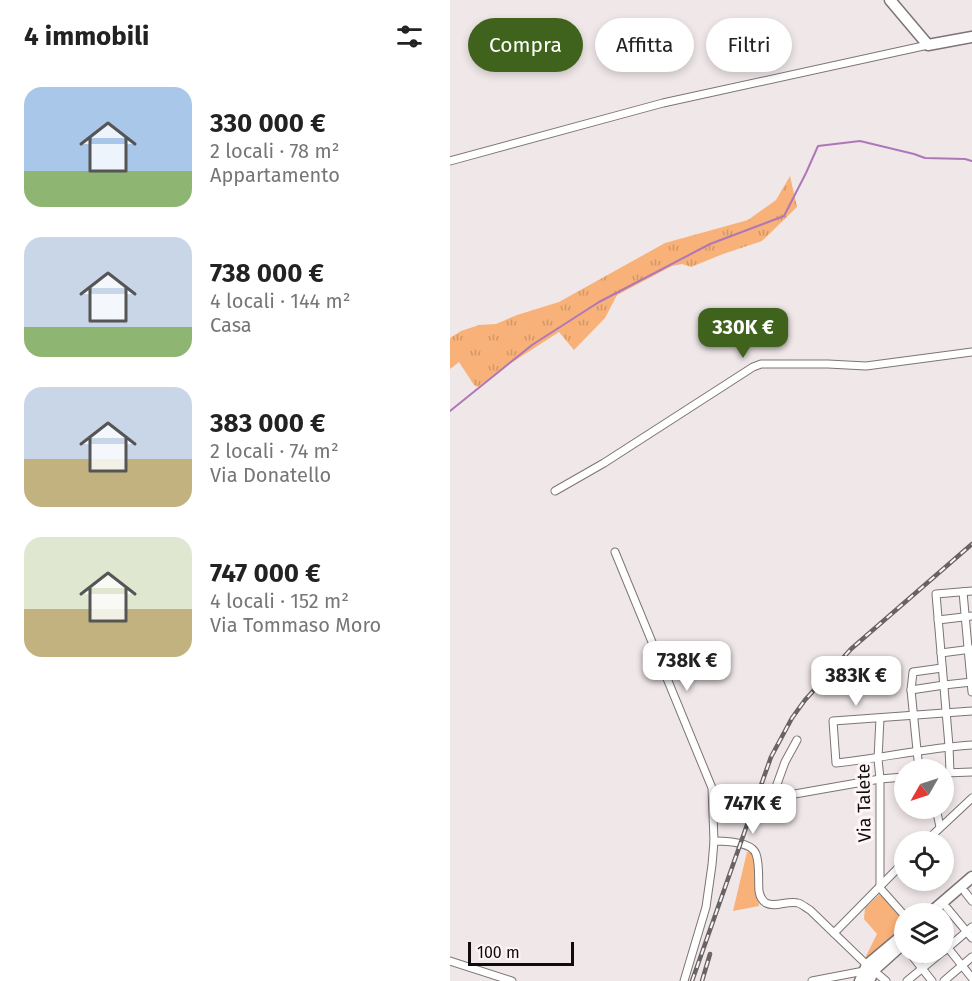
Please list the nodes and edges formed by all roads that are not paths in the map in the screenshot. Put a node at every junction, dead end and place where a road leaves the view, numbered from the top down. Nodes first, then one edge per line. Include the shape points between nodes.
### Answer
1 (890, 0) edge
2 (972, 37) edge
3 (928, 45) junction
4 (450, 161) edge
5 (972, 352) edge
6 (555, 491) dead end
7 (615, 552) dead end
8 (963, 591) junction
9 (972, 591) edge
10 (969, 616) edge
11 (938, 620) junction
12 (970, 649) edge
13 (941, 652) junction
14 (942, 668) junction
15 (972, 682) edge
16 (944, 685) junction
17 (911, 690) junction
18 (972, 692) edge
19 (972, 711) edge
20 (946, 712) junction
21 (914, 714) junction
22 (880, 717) junction
23 (797, 740) dead end
24 (972, 745) edge
25 (949, 746) junction
26 (916, 751) junction
27 (878, 759) junction
28 (917, 759) edge
29 (948, 759) edge
30 (972, 771) edge
31 (954, 772) edge
32 (894, 778) edge
33 (880, 779) junction
34 (972, 798) edge
35 (938, 819) edge
36 (940, 827) junction
37 (936, 831) edge
38 (714, 841) junction
39 (894, 873) edge
40 (972, 877) edge
41 (880, 888) junction
42 (970, 893) edge
43 (942, 903) edge
44 (894, 904) edge
45 (954, 904) edge
46 (954, 918) edge
47 (969, 929) edge
48 (834, 933) junction
49 (972, 938) edge
50 (954, 941) edge
51 (894, 953) edge
52 (972, 957) edge
53 (954, 958) edge
54 (450, 961) edge
55 (918, 963) edge
56 (929, 963) edge
57 (962, 966) junction
58 (922, 969) junction
59 (867, 974) edge
60 (972, 978) edge
61 (512, 981) edge
62 (684, 981) edge
63 (812, 981) edge
64 (886, 981) edge
65 (907, 981) edge
66 (932, 981) edge
67 (944, 981) edge

1 - 3 main road
2 - 3 main road
3 - 4 street via 663,103
5 - 6 street via 866,366 760,364
7 - 38 street via 712,788
8 - 9 street
8 - 10 street
8 - 11 street via 936,594
10 - 11 street
10 - 12 street
11 - 13 street
12 - 13 street
12 - 15 street
13 - 14 street
14 - 16 street
14 - 17 street via 913,672
15 - 16 street
15 - 18 street
16 - 17 street
16 - 20 street
17 - 21 street
19 - 20 street
20 - 21 street
20 - 25 street
21 - 22 street
21 - 26 street
22 - 27 street, Via Talete
22 - 27 street via 833,721 836,763
23 - 33 street via 772,798
24 - 25 street
25 - 26 street
25 - 29 street
26 - 27 street
26 - 28 street
27 - 33 street, Via Talete
30 - 31 street
32 - 33 street
33 - 41 street, Via Talete
34 - 36 street
35 - 36 street
36 - 37 street
38 - 48 street via 740,844 755,851 760,897 765,903 799,903
38 - 62 street via 706,907
39 - 41 street
40 - 43 main road
41 - 44 street
41 - 48 street
42 - 45 main road
46 - 47 street
47 - 49 street
47 - 50 street
48 - 59 street
51 - 59 main road
52 - 57 street
53 - 57 street
54 - 61 street
55 - 58 street
56 - 58 street
57 - 60 street
57 - 67 street
58 - 65 street
58 - 66 street
59 - 63 street
59 - 64 street

